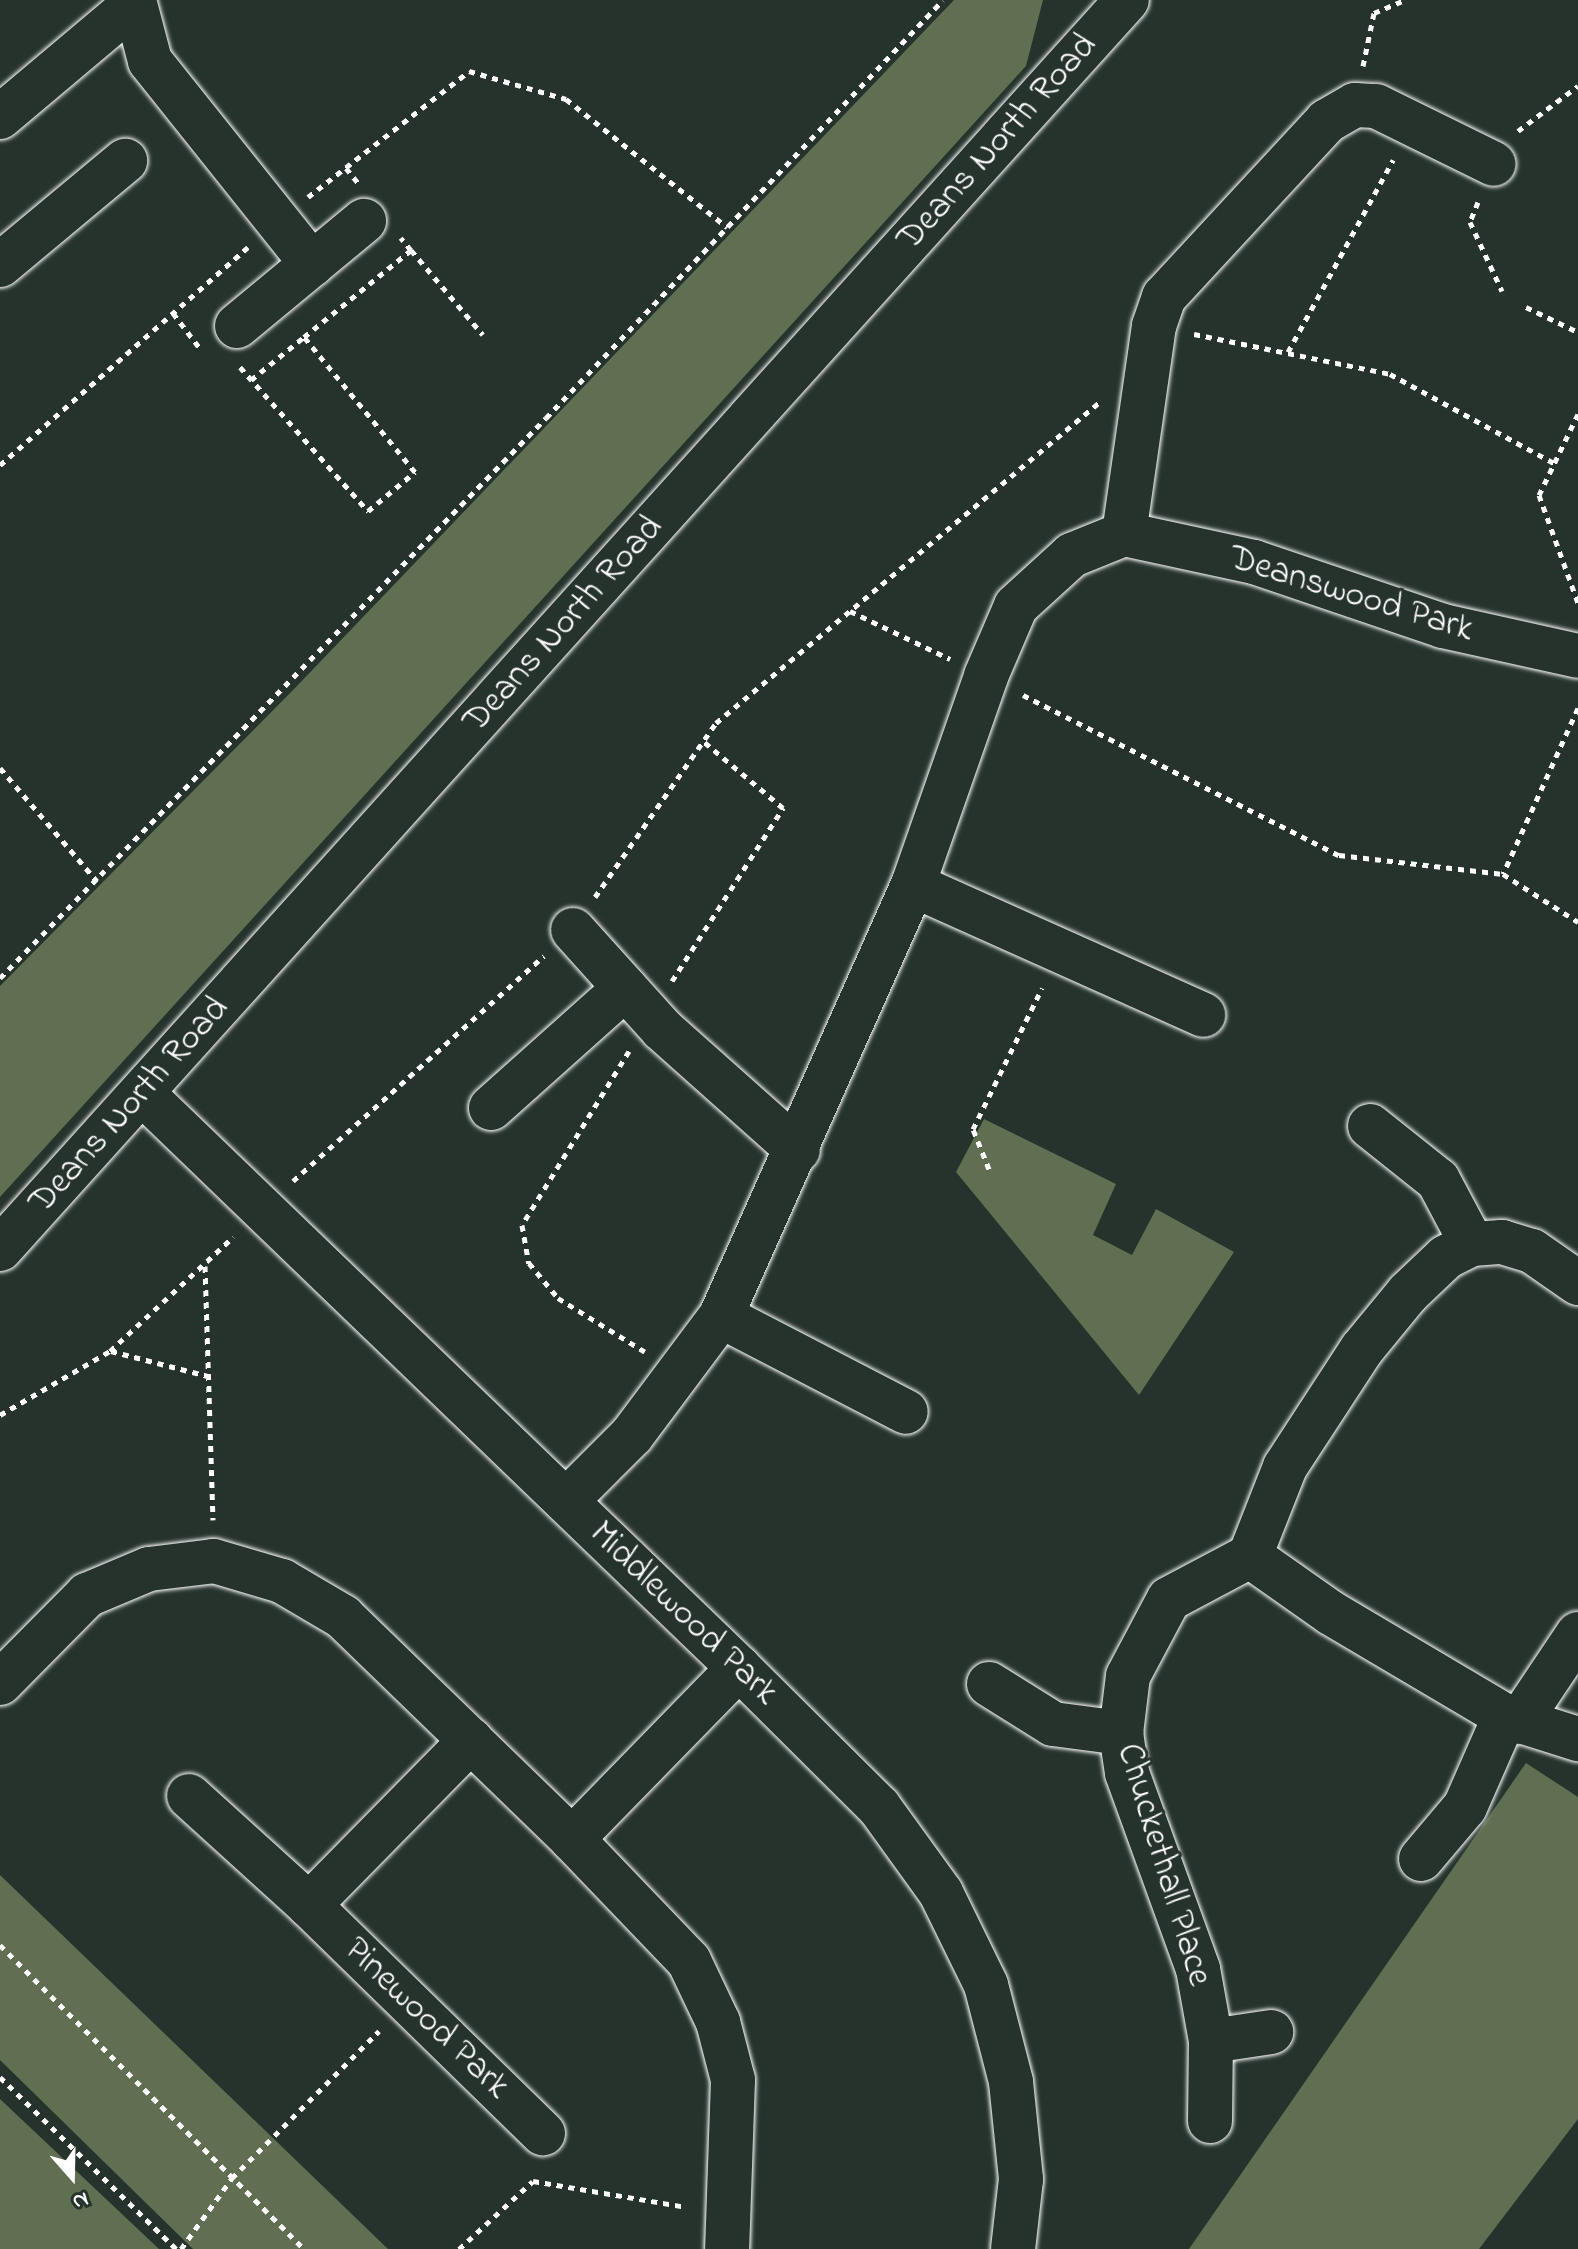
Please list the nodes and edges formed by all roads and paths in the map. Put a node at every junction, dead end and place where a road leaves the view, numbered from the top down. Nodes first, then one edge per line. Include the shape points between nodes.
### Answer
1 (943, 0) edge
2 (1127, 0) edge
3 (1404, 0) edge
4 (134, 2) edge
5 (1355, 105) junction
6 (0, 117) edge
7 (1413, 125) junction
8 (125, 161) dead end
9 (1494, 164) dead end
10 (346, 168) dead end
11 (374, 213) junction
12 (411, 250) junction
13 (312, 264) junction
14 (0, 265) edge
15 (1526, 307) dead end
16 (173, 313) dead end
17 (1154, 326) junction
18 (1578, 332) edge
19 (483, 335) dead end
20 (304, 337) junction
21 (235, 343) joint
22 (200, 348) dead end
23 (1288, 352) junction
24 (251, 380) junction
25 (1578, 414) edge
26 (1554, 463) junction
27 (1124, 534) junction
28 (1578, 603) edge
29 (850, 611) dead end
30 (1578, 656) edge
31 (986, 676) junction
32 (1578, 708) edge
33 (0, 768) edge
34 (1503, 874) junction
35 (97, 881) junction
36 (913, 885) junction
37 (1578, 922) edge
38 (573, 930) dead end
39 (1061, 951) junction
40 (0, 978) edge
41 (625, 988) junction
42 (1203, 1015) dead end
43 (142, 1093) junction
44 (491, 1108) dead end
45 (1370, 1126) dead end
46 (798, 1150) junction
47 (989, 1169) dead end
48 (1472, 1244) junction
49 (0, 1249) edge
50 (205, 1265) dead end
51 (1578, 1283) edge
52 (721, 1316) junction
53 (110, 1351) dead end
54 (208, 1376) junction
55 (906, 1412) dead end
56 (566, 1501) junction
57 (1250, 1556) junction
58 (214, 1561) junction
59 (1578, 1634) edge
60 (739, 1668) junction
61 (0, 1683) edge
62 (989, 1684) dead end
63 (1512, 1719) junction
64 (1121, 1733) junction
65 (1578, 1739) edge
66 (471, 1740) junction
67 (189, 1796) dead end
68 (572, 1839) junction
69 (1421, 1859) dead end
70 (309, 1905) junction
71 (0, 1945) edge
72 (408, 2002) junction
73 (1271, 2032) dead end
74 (1211, 2041) junction
75 (0, 2077) edge
76 (1210, 2121) dead end
77 (543, 2133) dead end
78 (232, 2178) junction
79 (729, 2232) edge
80 (179, 2249) edge
81 (304, 2249) edge
82 (459, 2249) edge
83 (1013, 2249) edge

1 - 35 path
2 - 43 street, Deans North Road
3 - 5 path via 1374,13
4 - 6 street
4 - 13 street via 150,61
5 - 7 street via 1376,106
5 - 17 street via 1327,121 1164,297
7 - 9 street
7 - 23 path
8 - 14 street
10 - 11 path
11 - 12 path
11 - 13 street
12 - 19 path
12 - 20 path
13 - 21 street
15 - 18 path
16 - 22 path
17 - 23 path
17 - 27 street
20 - 24 path
20 - 24 path via 415,472 368,511
21 - 24 path
23 - 26 path via 1390,374
25 - 26 path
26 - 28 path via 1539,495
27 - 30 street, Deanswood Park via 1254,562 1443,626
27 - 31 street via 1072,555 1016,606
29 - 31 path
31 - 34 path via 1339,855
31 - 36 street
32 - 34 path
33 - 35 path
34 - 37 path
35 - 40 path
36 - 39 street
36 - 46 street
38 - 41 street
39 - 42 street
39 - 47 path via 973,1129
41 - 44 street
41 - 46 street via 662,1029
43 - 49 street, Deans North Road
43 - 56 street, Middlewood Park
45 - 48 street via 1438,1180
46 - 52 street
48 - 51 street via 1502,1242 1532,1251
48 - 57 street via 1446,1257 1408,1293 1362,1349 1285,1467
50 - 54 path
52 - 55 street
52 - 56 street via 632,1435
53 - 54 path
54 - 58 path
56 - 60 street, Middlewood Park
57 - 63 street via 1331,1613
57 - 64 street, Chuckethall Place via 1169,1599 1128,1676
58 - 61 street via 149,1569 87,1595
58 - 66 street via 282,1581 343,1617
59 - 63 street
60 - 68 street
60 - 83 street, Middlewood Park via 879,1807 941,1893 986,1985 1011,2082 1021,2179
62 - 64 street via 1053,1724
63 - 65 street
63 - 69 street via 1465,1807
64 - 74 street, Chuckethall Place via 1127,1773 1198,1969
66 - 68 street
66 - 70 street
67 - 70 street, Pinewood Park
68 - 79 street via 689,1961 718,2022 733,2080
70 - 72 street, Pinewood Park
71 - 78 path
72 - 77 street, Pinewood Park
72 - 78 path
73 - 74 street
74 - 76 street, Chuckethall Place
75 - 80 path
78 - 80 path
78 - 81 path
79 - 82 path via 533,2181

